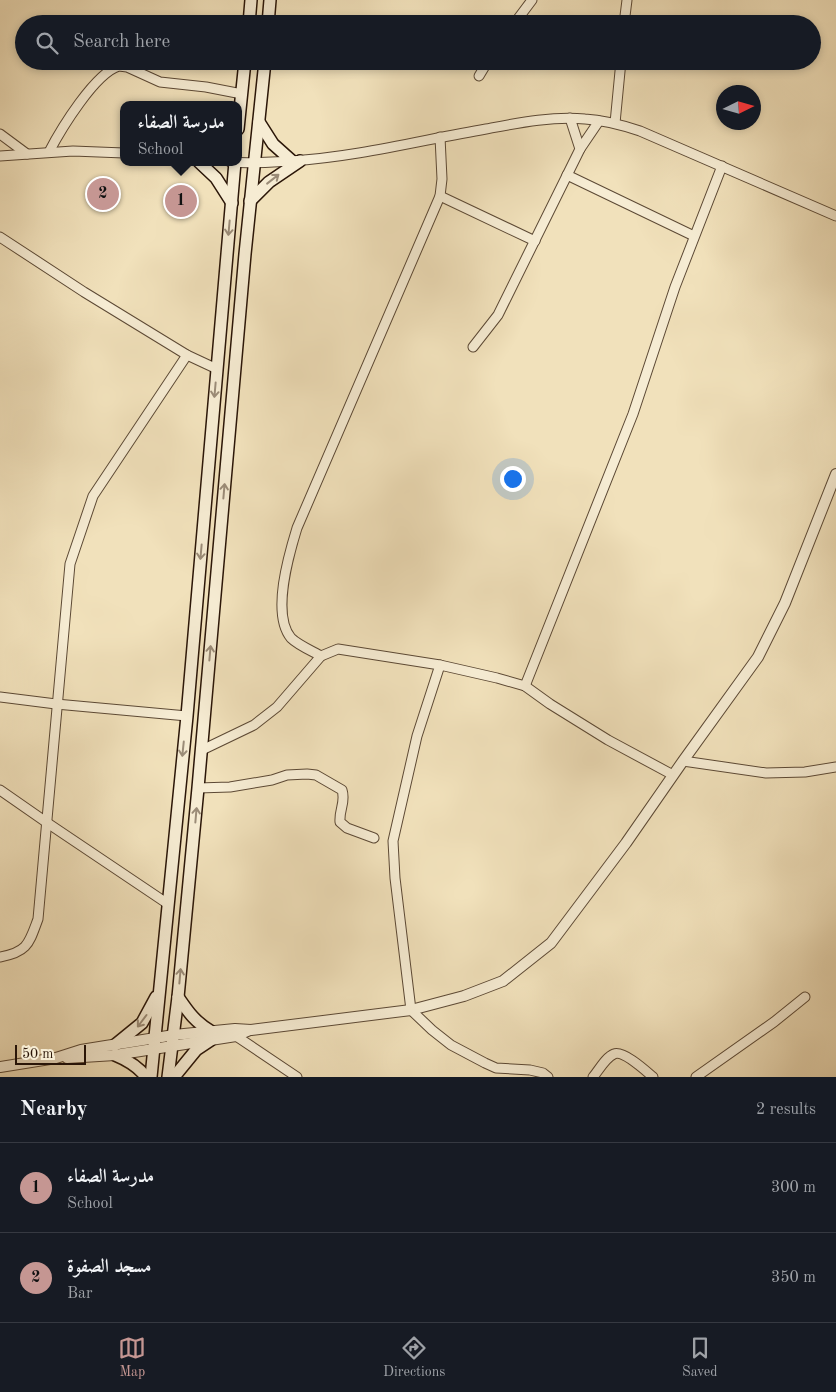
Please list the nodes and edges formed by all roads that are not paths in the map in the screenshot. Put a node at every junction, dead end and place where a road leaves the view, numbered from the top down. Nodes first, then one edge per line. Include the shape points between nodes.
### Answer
1 (251, 0) edge
2 (270, 0) edge
3 (532, 0) edge
4 (627, 0) edge
5 (250, 15) edge
6 (269, 15) edge
7 (521, 15) edge
8 (625, 15) edge
9 (112, 70) edge
10 (134, 70) edge
11 (244, 70) edge
12 (264, 70) edge
13 (483, 70) edge
14 (620, 70) edge
15 (479, 76) dead end
16 (242, 94) junction
17 (241, 101) edge
18 (570, 118) junction
19 (599, 121) junction
20 (259, 122) junction
21 (615, 124) junction
22 (0, 134) edge
23 (440, 137) junction
24 (580, 149) junction
25 (49, 152) junction
26 (120, 153) edge
27 (28, 154) junction
28 (0, 156) edge
29 (296, 161) junction
30 (242, 163) edge
31 (254, 164) junction
32 (203, 166) edge
33 (235, 166) edge
34 (722, 166) junction
35 (568, 175) junction
36 (440, 196) junction
37 (250, 201) junction
38 (232, 203) junction
39 (836, 216) edge
40 (694, 236) junction
41 (0, 237) edge
42 (535, 241) junction
43 (473, 347) dead end
44 (188, 355) junction
45 (217, 369) junction
46 (836, 474) edge
47 (321, 656) junction
48 (440, 665) junction
49 (525, 686) junction
50 (0, 697) edge
51 (56, 704) junction
52 (187, 716) junction
53 (202, 750) junction
54 (683, 761) junction
55 (836, 767) edge
56 (673, 775) junction
57 (198, 788) junction
58 (0, 790) edge
59 (46, 822) junction
60 (374, 838) dead end
61 (168, 904) junction
62 (0, 957) edge
63 (160, 989) junction
64 (178, 997) junction
65 (805, 997) dead end
66 (411, 1010) junction
67 (236, 1032) junction
68 (212, 1036) junction
69 (173, 1040) junction
70 (154, 1044) junction
71 (115, 1050) junction
72 (0, 1067) edge
73 (146, 1077) edge
74 (151, 1077) edge
75 (168, 1077) edge
76 (174, 1077) edge
77 (297, 1077) edge
78 (548, 1077) edge
79 (593, 1077) edge
80 (654, 1077) edge
81 (696, 1077) edge

1 - 5 main road
2 - 6 main road
3 - 7 street
4 - 8 street
9 - 25 street via 85,96
10 - 16 street via 160,82
11 - 16 main road
12 - 20 main road
13 - 15 street
14 - 21 street
16 - 17 main road
18 - 19 street
18 - 23 street via 525,122
18 - 24 street
19 - 21 street
19 - 24 street
20 - 29 main road via 273,144
20 - 31 main road
21 - 34 street via 640,131
22 - 27 street
23 - 29 street
23 - 36 street
24 - 35 street
25 - 26 street
25 - 27 street
27 - 28 street
29 - 31 street
37 -> 29 main road
30 - 31 street
31 - 37 main road
32 - 38 main road via 216,178
33 - 38 main road
34 - 39 street
34 - 40 street
35 - 40 street
35 - 42 street
36 - 42 street
36 - 47 street via 297,528 287,562 283,592 284,624 292,638
53 -> 37 main road
38 -> 45 main road
40 - 49 street via 632,414
41 - 44 street
42 - 43 street via 498,314
44 - 45 street
44 - 51 street via 94,496 70,564
45 -> 52 main road
46 - 54 street via 785,603 758,657
47 - 48 street via 338,649
47 - 53 street via 277,707 254,725
48 - 49 street
48 - 66 street via 417,736 393,840
49 - 56 street via 608,740
50 - 51 street
51 - 52 street
51 - 59 street
52 -> 61 main road
53 - 57 main road
54 - 55 street via 766,773
54 - 56 street
56 - 66 street via 551,943 503,981 464,996
57 - 60 street via 298,774 316,775 342,790 340,822
64 -> 57 main road
58 - 59 street
59 - 61 street
59 - 62 street via 38,919 29,943 14,955
61 - 63 main road
63 - 70 main road
63 -> 71 main road via 142,1023
64 - 68 main road via 190,1015
64 - 69 main road
65 - 81 street
66 - 67 street
66 - 78 street via 451,1045 485,1063 496,1068 530,1070
67 - 68 street
67 - 77 street
68 - 69 street
68 - 76 main road
69 - 70 street
69 - 75 main road
70 - 71 street
70 - 74 main road
71 - 72 street via 82,1058 56,1058
71 - 73 main road
79 - 80 street via 612,1054 617,1053 624,1054

